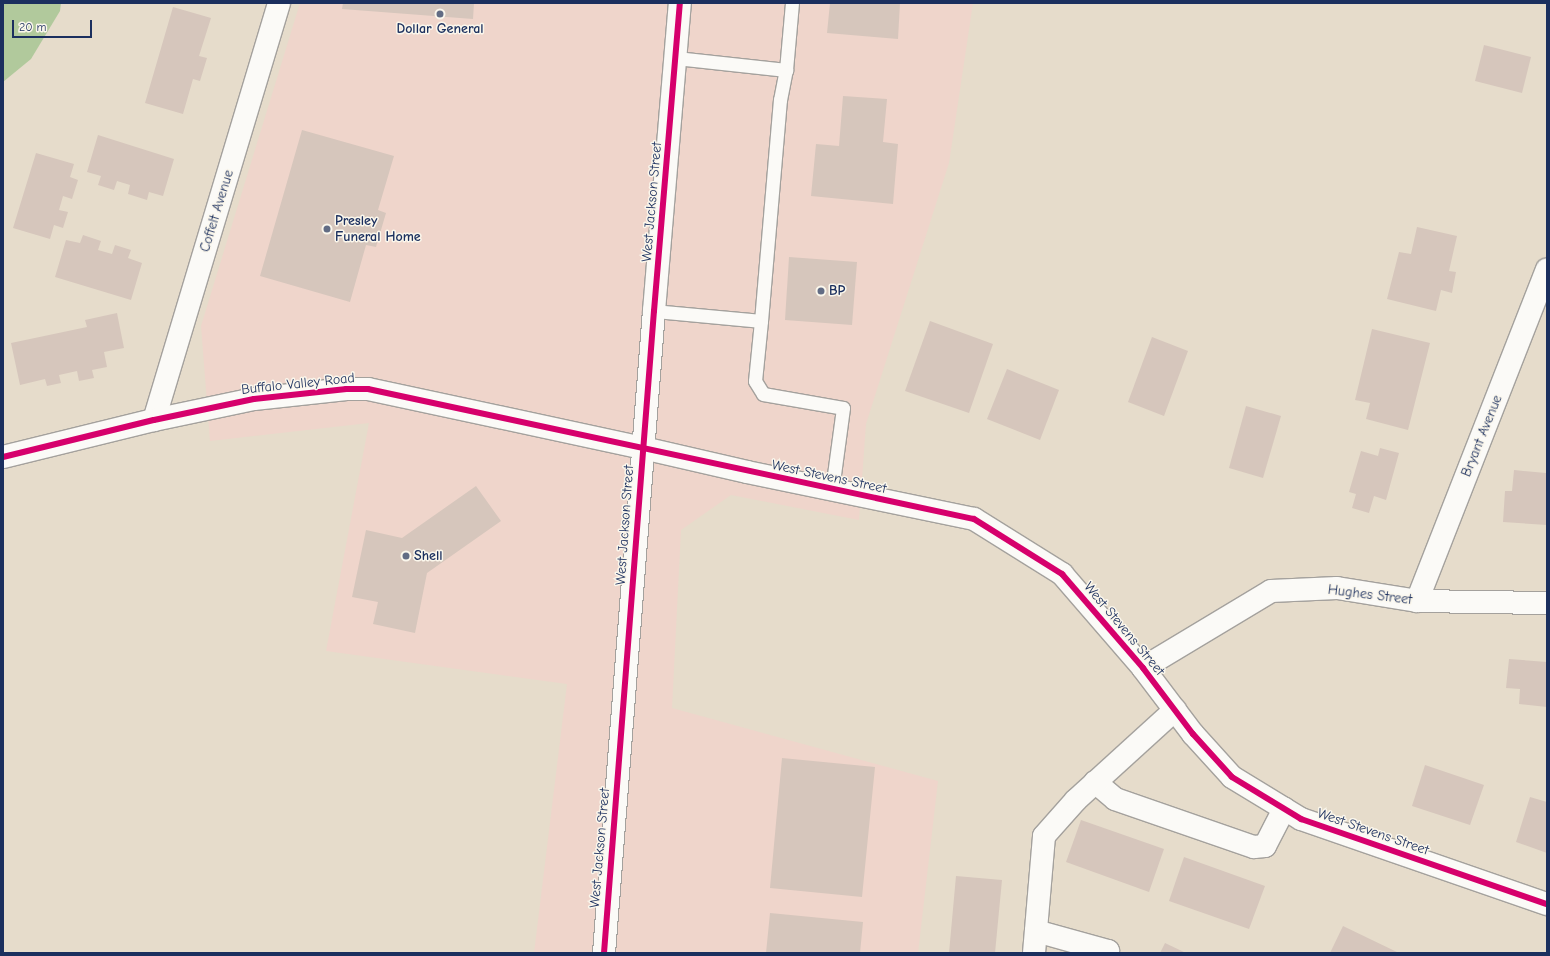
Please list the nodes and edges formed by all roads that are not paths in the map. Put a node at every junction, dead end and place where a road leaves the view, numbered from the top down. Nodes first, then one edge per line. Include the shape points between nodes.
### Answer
1 (279, 3) edge
2 (680, 3) edge
3 (792, 3) edge
4 (676, 58) junction
5 (786, 70) junction
6 (1547, 270) edge
7 (654, 311) junction
8 (761, 321) junction
9 (154, 420) junction
10 (643, 448) junction
11 (3, 457) edge
12 (832, 489) junction
13 (1417, 601) junction
14 (1547, 602) edge
15 (1143, 668) junction
16 (1175, 710) junction
17 (1095, 782) junction
18 (1284, 809) junction
19 (1547, 904) edge
20 (1036, 931) junction
21 (604, 953) edge
22 (1034, 953) edge
23 (1106, 953) edge

1 - 9 street, Coffelt Avenue
2 - 4 street, West Jackson Street
3 - 5 lane
4 - 5 lane
4 - 7 street, West Jackson Street
5 - 8 lane via 780,100
6 - 13 street, Bryant Avenue
7 - 8 lane
7 - 10 street, West Jackson Street
8 - 12 lane via 755,381 763,394 843,408
9 - 10 street, Buffalo Valley Road via 254,399 368,389
9 - 11 street, Buffalo Valley Road
10 - 12 street, West Stevens Street
10 - 21 street, West Jackson Street
12 - 15 street, West Stevens Street via 974,520 1062,574
13 - 14 street, Hughes Street
13 - 15 street, Hughes Street via 1337,588 1271,591
15 - 16 street, West Stevens Street
16 - 17 street
16 - 18 street, West Stevens Street via 1232,777
17 - 18 street via 1115,799 1254,847 1264,846
17 - 20 street via 1044,836
18 - 19 street, West Stevens Street via 1316,825
20 - 22 street
20 - 23 street via 1108,951

